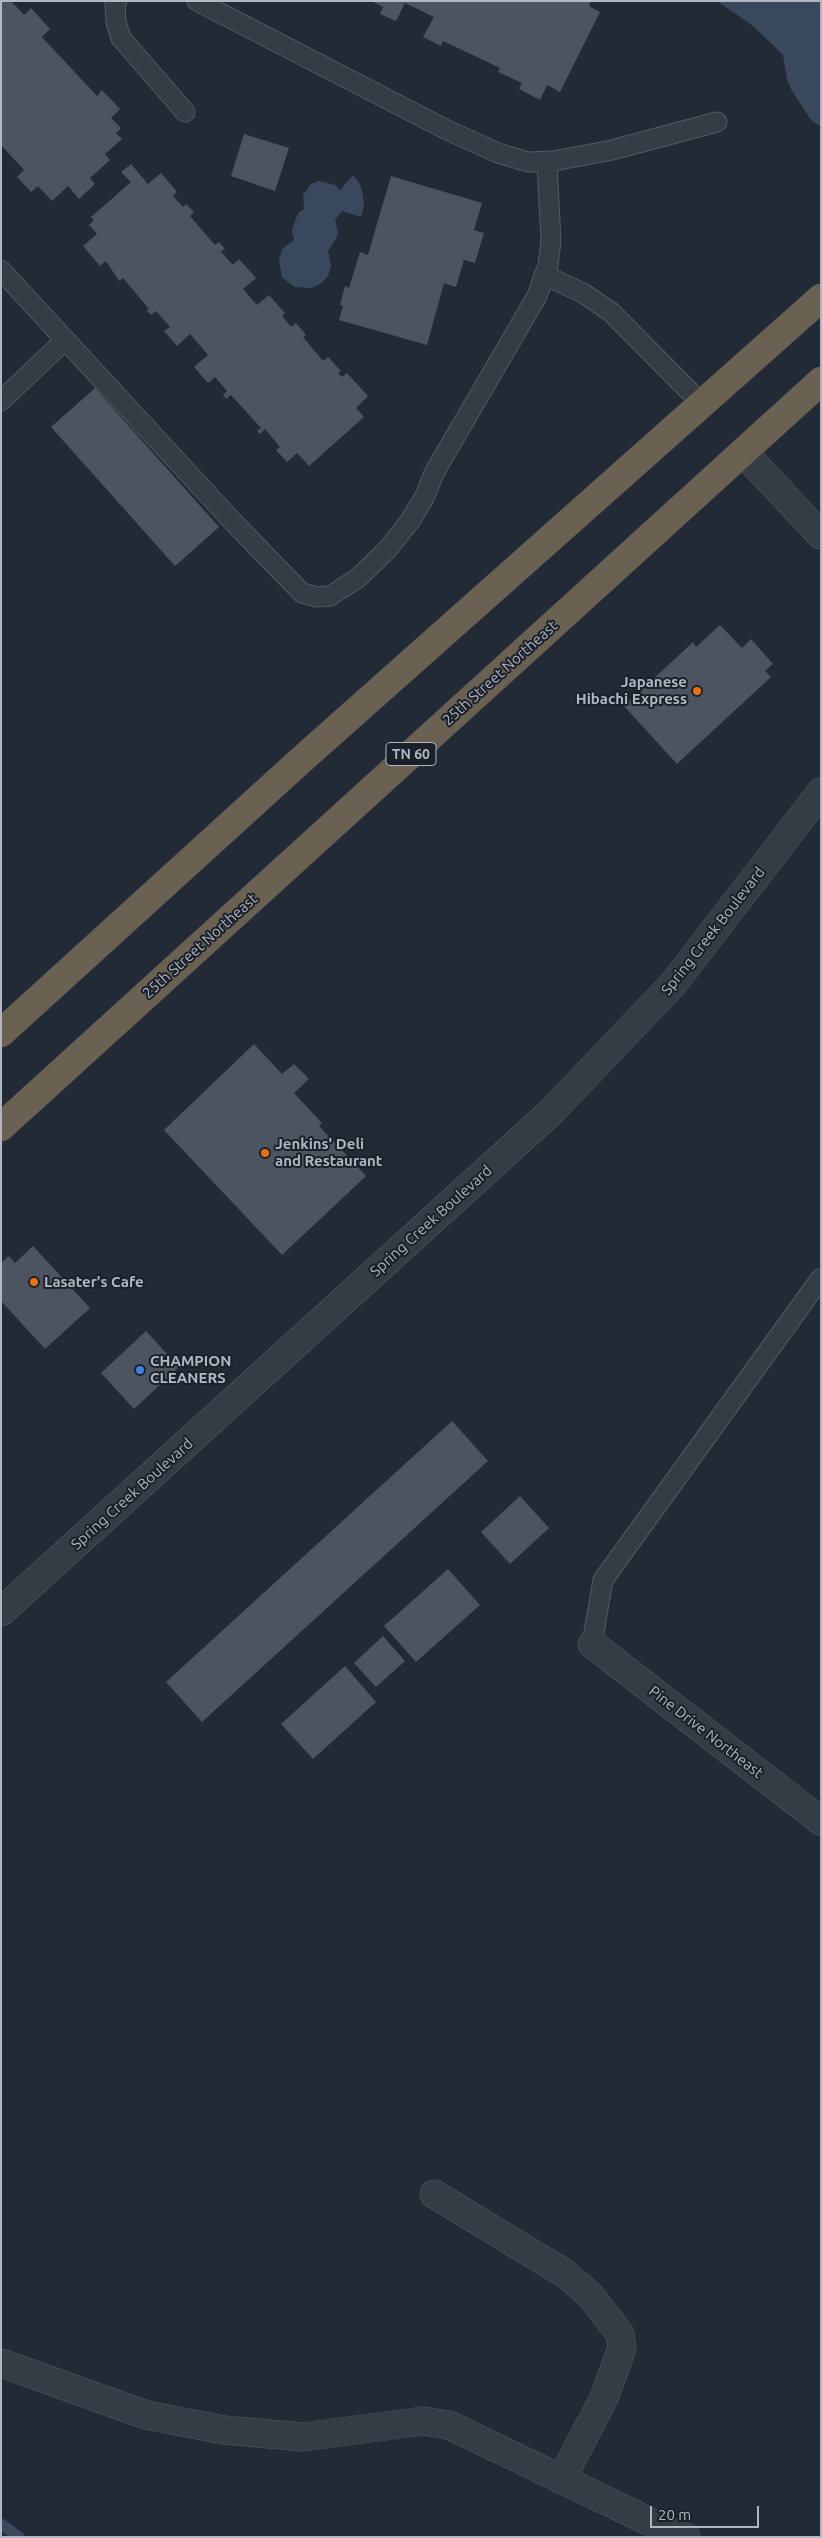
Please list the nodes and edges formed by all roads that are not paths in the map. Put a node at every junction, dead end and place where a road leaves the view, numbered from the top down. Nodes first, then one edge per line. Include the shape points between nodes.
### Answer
1 (118, 1) edge
2 (197, 1) edge
3 (185, 112) dead end
4 (717, 122) dead end
5 (546, 162) junction
6 (544, 274) junction
7 (3, 276) edge
8 (821, 298) edge
9 (65, 340) junction
10 (821, 381) edge
11 (1, 401) edge
12 (701, 403) junction
13 (743, 452) junction
14 (821, 535) edge
15 (821, 792) edge
16 (4, 1028) edge
17 (1, 1127) edge
18 (821, 1278) edge
19 (1, 1612) edge
20 (592, 1644) joint
21 (821, 1821) edge
22 (434, 2194) dead end
23 (1, 2363) edge
24 (561, 2480) junction
25 (686, 2537) edge

1 - 3 lane via 115,6 116,22 121,38
2 - 5 lane via 447,130 498,153 528,162
4 - 5 lane via 612,150
5 - 6 lane via 550,241
6 - 9 lane via 537,296 434,473 410,521 387,550 358,578 330,596 302,593
6 - 12 lane via 583,293 611,312
7 - 9 lane
8 - 12 highway
9 - 11 lane
10 - 13 highway, 25th Street Northeast / TN 60
12 - 16 highway
13 - 14 street
13 - 17 highway, 25th Street Northeast / TN 60
15 - 19 street, Spring Creek Boulevard via 673,984 551,1112
18 - 20 lane via 603,1580
20 - 21 street, Pine Drive Northeast
22 - 24 street via 564,2273 590,2295 620,2334 622,2348 604,2398
23 - 24 street via 146,2415 224,2430 303,2437 423,2421 449,2425
24 - 25 street

